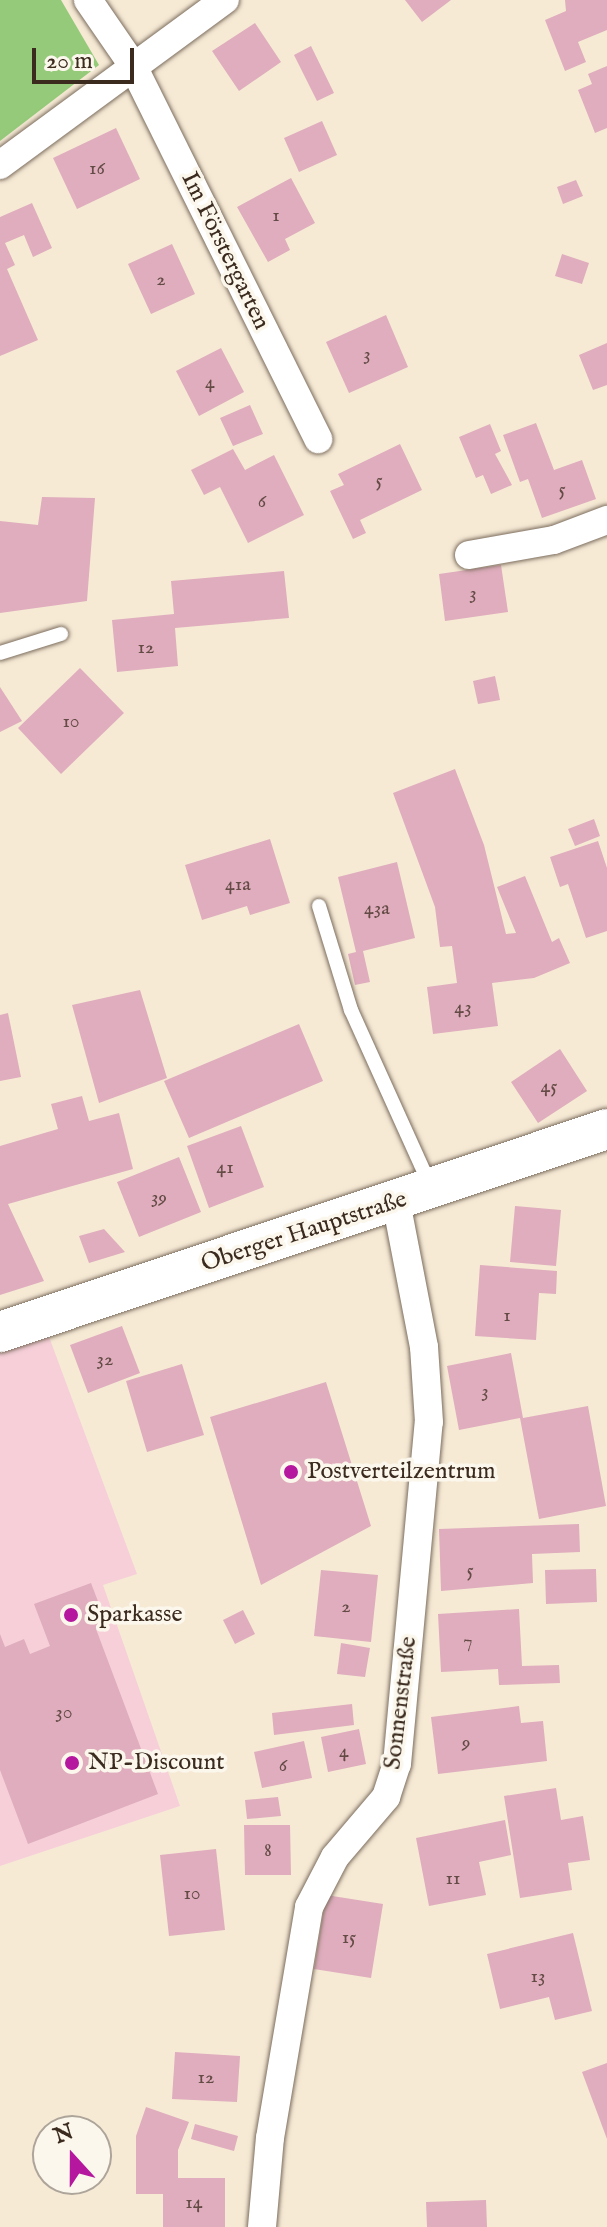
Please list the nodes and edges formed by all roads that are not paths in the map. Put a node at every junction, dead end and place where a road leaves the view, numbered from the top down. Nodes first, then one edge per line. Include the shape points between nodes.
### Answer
1 (88, 0) edge
2 (225, 0) edge
3 (132, 64) junction
4 (0, 165) edge
5 (318, 439) dead end
6 (607, 520) edge
7 (469, 555) dead end
8 (61, 634) dead end
9 (0, 653) edge
10 (319, 906) dead end
11 (607, 1129) edge
12 (414, 1195) junction
13 (0, 1332) edge
14 (262, 2227) edge

1 - 3 street, Im Förstergarten
2 - 3 street
3 - 4 street
3 - 5 street, Im Förstergarten
6 - 7 street via 554,540
8 - 9 lane
10 - 12 lane
11 - 12 street, Oberger Hauptstraße
12 - 13 street, Oberger Hauptstraße
12 - 14 street, Sonnenstraße via 429,1422 397,1764 386,1797 335,1857 309,1907 270,2138

